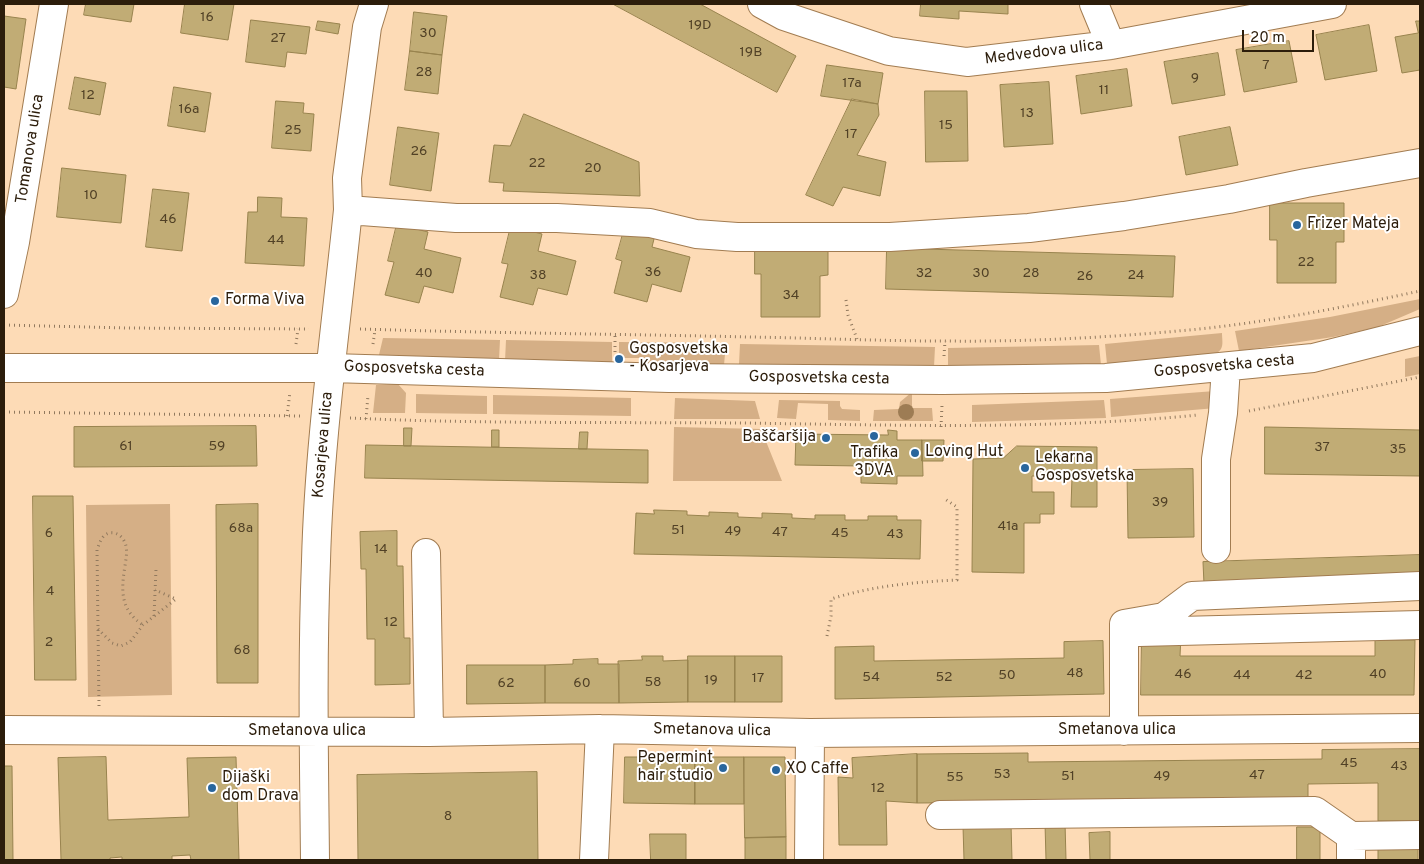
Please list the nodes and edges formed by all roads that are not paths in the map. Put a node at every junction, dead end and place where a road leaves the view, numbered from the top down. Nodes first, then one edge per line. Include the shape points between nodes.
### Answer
1 (54, 4) edge
2 (374, 4) edge
3 (762, 4) edge
4 (1094, 4) edge
5 (1332, 4) edge
6 (1111, 45) junction
7 (1420, 163) edge
8 (348, 210) junction
9 (10, 242) edge
10 (4, 294) edge
11 (1420, 331) edge
12 (1226, 366) junction
13 (4, 368) edge
14 (332, 368) junction
15 (1216, 549) dead end
16 (426, 553) dead end
17 (1420, 586) edge
18 (1420, 625) edge
19 (1124, 632) junction
20 (1420, 728) edge
21 (600, 729) junction
22 (4, 730) edge
23 (1124, 731) junction
24 (314, 732) junction
25 (429, 732) junction
26 (810, 732) junction
27 (940, 814) dead end
28 (1420, 835) edge
29 (1351, 848) edge
30 (315, 860) edge
31 (594, 860) edge
32 (809, 860) edge

1 - 9 street, Tomanova ulica
2 - 8 street, Kosarjeva ulica via 367,26 347,178
3 - 6 street, Medvedova ulica via 784,16 889,51 967,62
4 - 6 street
5 - 6 street, Medvedova ulica
7 - 8 street via 1124,216 1029,228 890,237 738,237 696,234 650,223 557,218 456,218
8 - 14 street, Kosarjeva ulica
9 - 10 street, Tomanova ulica
11 - 12 street, Gosposvetska cesta via 1313,358
12 - 14 street, Gosposvetska cesta via 1106,378 943,380 669,378
12 - 15 street via 1216,460
13 - 14 street, Gosposvetska cesta
14 - 24 street, Kosarjeva ulica via 316,561
16 - 25 street
17 - 19 street via 1192,596 1164,616 1124,624
18 - 19 street
19 - 23 street
20 - 23 street, Smetanova ulica
21 - 25 street, Smetanova ulica
21 - 26 street, Smetanova ulica
21 - 31 street
22 - 24 street, Smetanova ulica
23 - 26 street, Smetanova ulica
24 - 25 street, Smetanova ulica
24 - 30 street, Kosarjeva ulica
26 - 32 street
27 - 29 street via 1315,811
28 - 29 street

